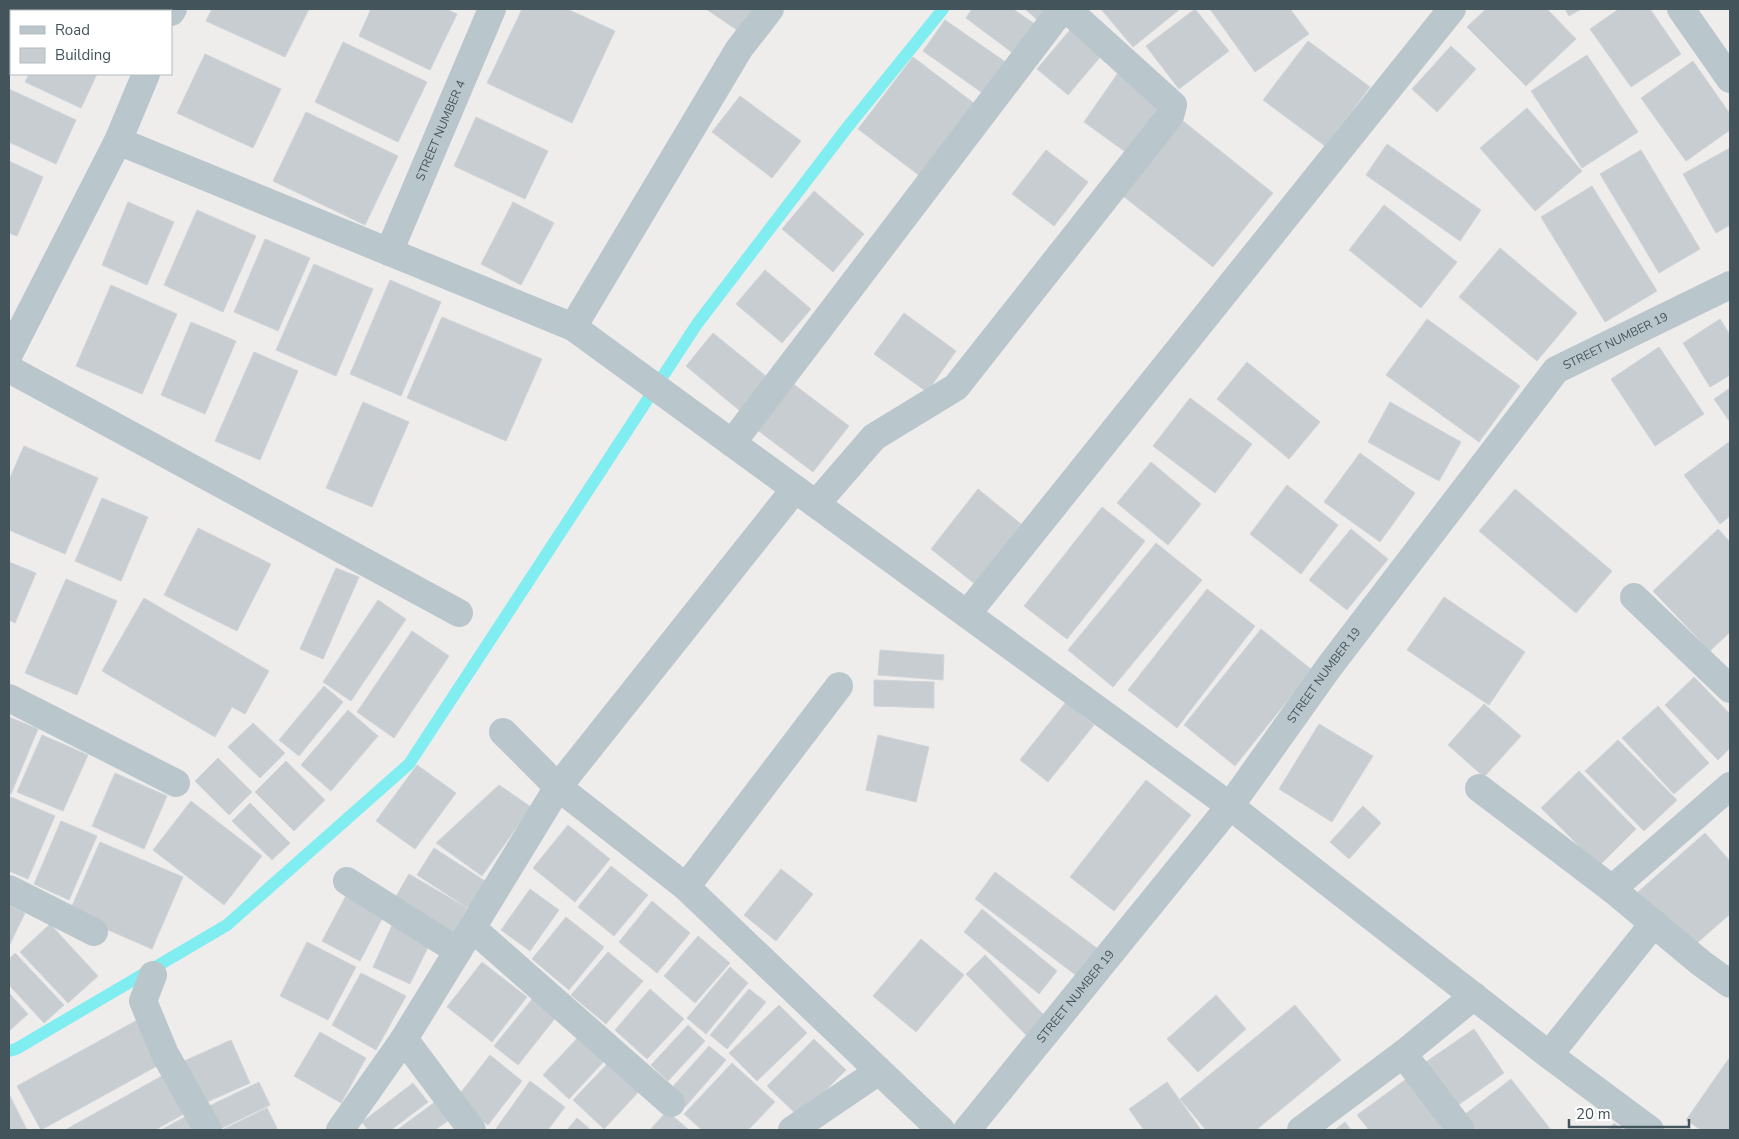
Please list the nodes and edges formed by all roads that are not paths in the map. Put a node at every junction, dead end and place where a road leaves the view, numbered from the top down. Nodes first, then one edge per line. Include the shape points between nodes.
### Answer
1 (492, 9) edge
2 (770, 9) edge
3 (1062, 9) edge
4 (1067, 9) edge
5 (1452, 9) edge
6 (1681, 9) edge
7 (146, 75) edge
8 (1730, 79) edge
9 (118, 141) junction
10 (388, 252) junction
11 (1730, 285) edge
12 (573, 326) junction
13 (9, 354) edge
14 (9, 369) edge
15 (732, 443) junction
16 (806, 497) junction
17 (1634, 597) dead end
18 (458, 613) dead end
19 (967, 614) junction
20 (839, 686) dead end
21 (1730, 689) edge
22 (9, 698) edge
23 (503, 732) dead end
24 (176, 783) dead end
25 (1730, 786) edge
26 (558, 787) junction
27 (1479, 788) dead end
28 (1230, 806) junction
29 (347, 882) dead end
30 (686, 887) junction
31 (1612, 889) junction
32 (9, 890) edge
33 (1654, 924) junction
34 (94, 932) dead end
35 (465, 939) junction
36 (153, 975) dead end
37 (1730, 984) edge
38 (1474, 996) junction
39 (404, 1039) junction
40 (1403, 1054) junction
41 (1549, 1055) junction
42 (879, 1071) junction
43 (671, 1103) dead end
44 (208, 1130) edge
45 (340, 1130) edge
46 (472, 1130) edge
47 (792, 1130) edge
48 (942, 1130) edge
49 (967, 1130) edge
50 (1301, 1130) edge
51 (1461, 1130) edge
52 (1650, 1130) edge

1 - 10 street, STREET NUMBER 4
2 - 12 street via 739,49
3 - 15 street
4 - 16 street via 1173,105 1170,116 956,387 874,438
5 - 19 street
6 - 8 street
7 - 9 street
9 - 10 street
9 - 13 street
10 - 12 street
11 - 28 street, STREET NUMBER 19 via 1556,370 1329,667
12 - 15 street
14 - 18 street
15 - 16 street
16 - 19 street
16 - 26 street
17 - 21 street
19 - 28 street
20 - 30 street
22 - 24 street
23 - 26 street
25 - 31 street
26 - 30 street
26 - 35 street
27 - 31 street
28 - 38 street
28 - 49 street, STREET NUMBER 19
29 - 35 street
30 - 42 street
31 - 33 street
32 - 34 street
33 - 37 street
33 - 41 street
35 - 39 street
35 - 43 street
36 - 44 street via 143,1000 165,1054
38 - 40 street
38 - 41 street
39 - 45 street
39 - 46 street
40 - 50 street
40 - 51 street
41 - 52 street
42 - 47 street
42 - 48 street

